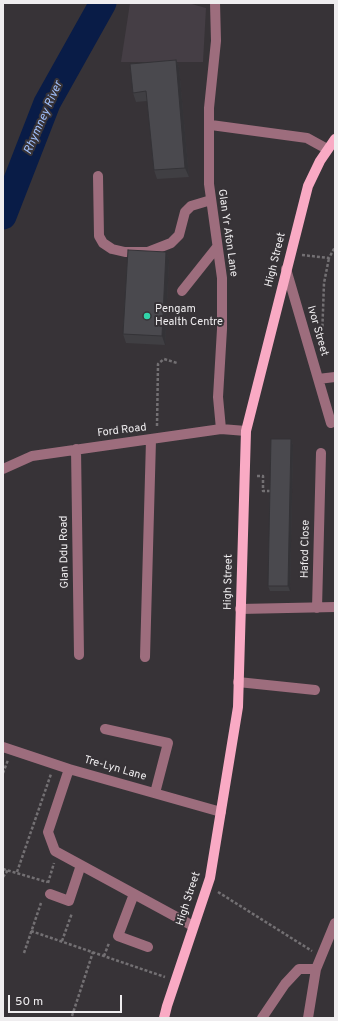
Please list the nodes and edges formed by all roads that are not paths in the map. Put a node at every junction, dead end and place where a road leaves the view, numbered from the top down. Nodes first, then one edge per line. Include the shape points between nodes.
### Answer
1 (215, 3) edge
2 (210, 125) junction
3 (335, 139) edge
4 (327, 149) junction
5 (98, 176) dead end
6 (211, 200) junction
7 (217, 247) junction
8 (286, 269) junction
9 (182, 291) dead end
10 (335, 377) edge
11 (318, 379) junction
12 (331, 423) dead end
13 (221, 429) junction
14 (246, 431) junction
15 (154, 439) junction
16 (76, 449) junction
17 (321, 453) dead end
18 (3, 469) edge
19 (335, 607) edge
20 (240, 608) junction
21 (317, 608) junction
22 (78, 655) dead end
23 (144, 657) dead end
24 (238, 682) junction
25 (315, 690) dead end
26 (105, 729) dead end
27 (3, 747) edge
28 (69, 769) junction
29 (155, 793) junction
30 (221, 812) junction
31 (81, 865) junction
32 (50, 894) dead end
33 (134, 894) junction
34 (335, 923) edge
35 (193, 926) junction
36 (148, 947) dead end
37 (316, 969) junction
38 (164, 1018) edge
39 (262, 1018) edge
40 (308, 1018) edge

1 - 2 street, Glan Yr Afon Lane via 216,40 209,108
2 - 4 street via 307,138
2 - 6 street, Glan Yr Afon Lane
3 - 4 main road, High Street
4 - 8 main road, High Street via 308,186
5 - 6 street via 99,236 103,243 112,249 125,252 148,252 171,243 179,235 185,212 191,206
6 - 7 street, Glan Yr Afon Lane
7 - 9 street
7 - 13 street, Glan Yr Afon Lane via 222,278 218,397
8 - 11 street, Ivor Street
8 - 14 main road, High Street
10 - 11 street
11 - 12 street, Ivor Street
13 - 14 street, Ford Road
13 - 15 street, Ford Road
14 - 20 main road, High Street
15 - 16 street, Ford Road
15 - 23 street
16 - 18 street, Ford Road via 32,456
16 - 22 street, Glan Ddu Road
17 - 21 street, Hafod Close
19 - 21 street
20 - 21 street
20 - 24 main road, High Street
24 - 25 street
24 - 30 main road, High Street via 238,707
26 - 29 street via 168,743
27 - 28 street, Tre-Lyn Lane
28 - 29 street, Tre-Lyn Lane
28 - 31 street via 48,832 56,851
29 - 30 street, Tre-Lyn Lane
30 - 35 main road, High Street via 207,885
31 - 32 street via 69,901
31 - 33 street
33 - 35 street
33 - 36 street via 118,936
34 - 37 street
35 - 38 main road, High Street
37 - 39 street via 299,969 285,984
37 - 40 street

